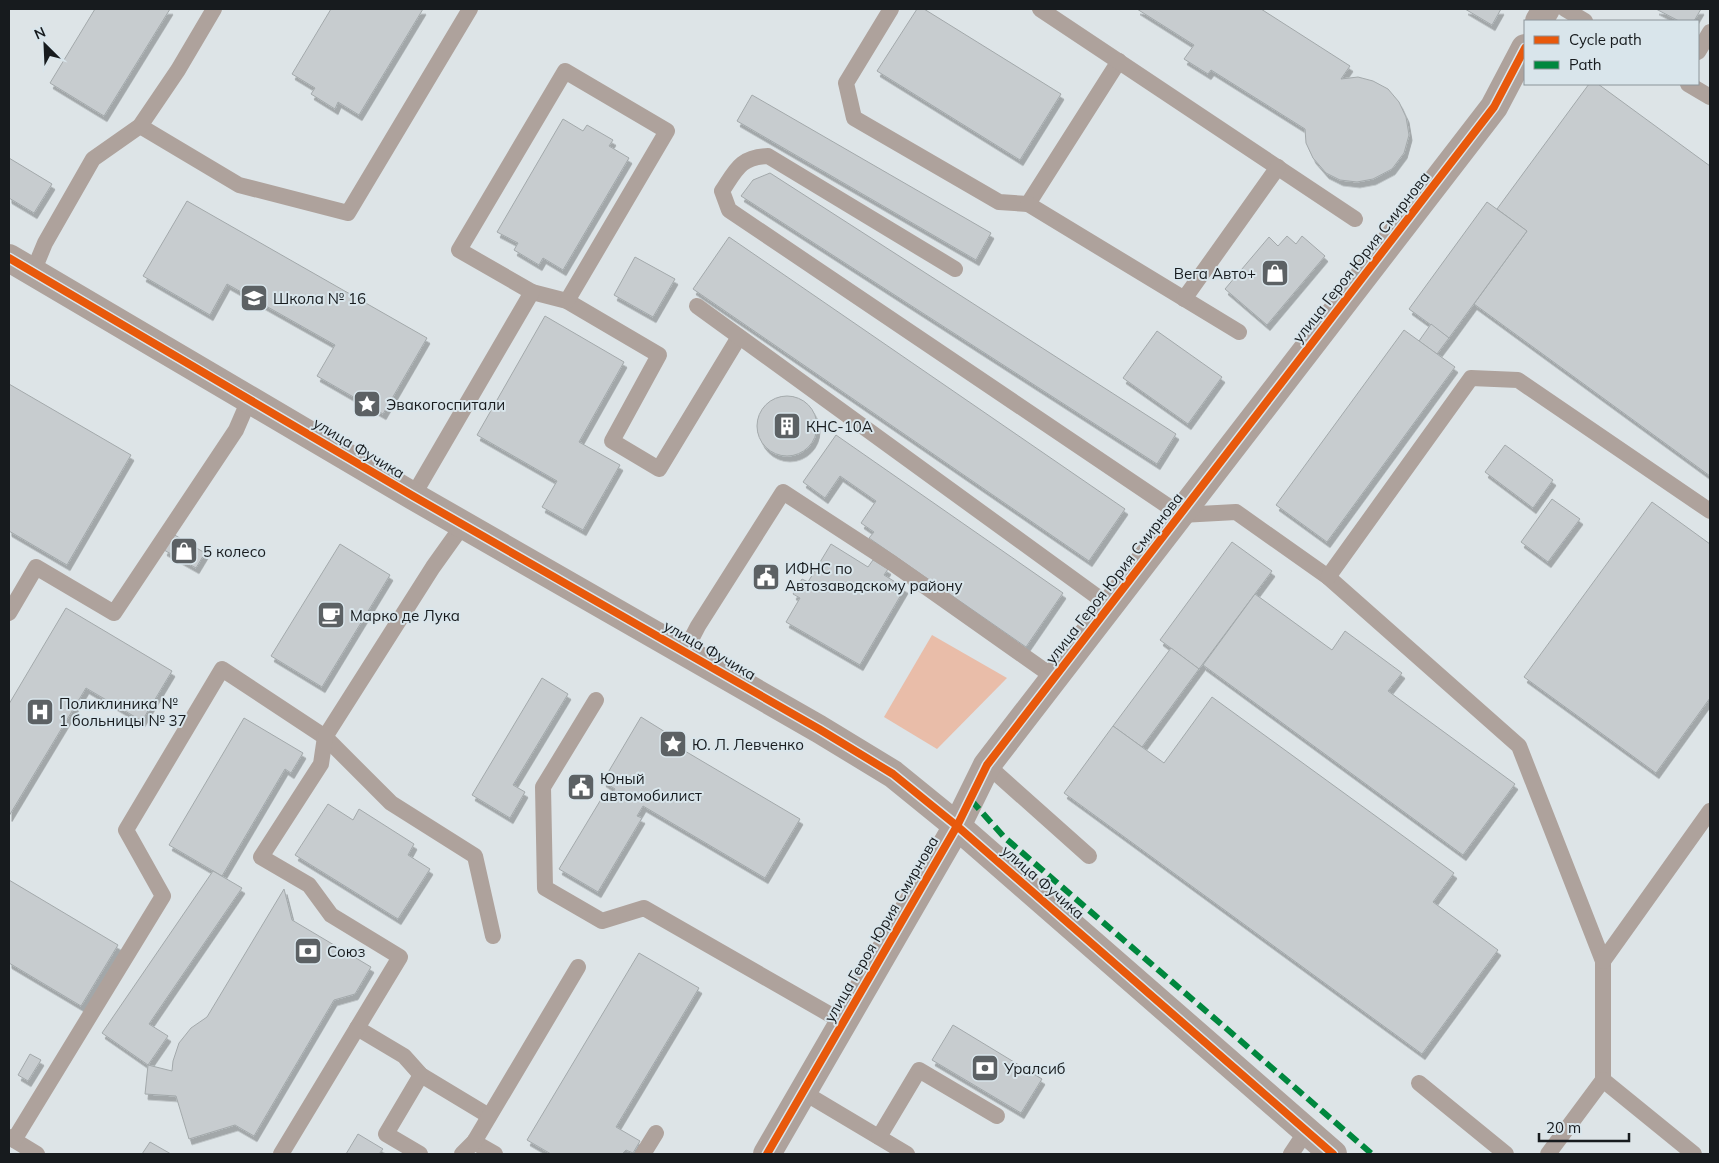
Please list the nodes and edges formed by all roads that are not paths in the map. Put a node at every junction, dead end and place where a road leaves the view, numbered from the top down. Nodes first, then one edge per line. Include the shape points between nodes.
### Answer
1 (214, 9) edge
2 (470, 9) edge
3 (891, 9) edge
4 (1040, 9) edge
5 (1546, 9) edge
6 (1565, 9) edge
7 (1540, 20) edge
8 (1583, 20) edge
9 (1710, 32) edge
10 (1524, 50) edge
11 (1699, 50) edge
12 (1119, 61) junction
13 (1690, 85) edge
14 (1710, 97) edge
15 (140, 126) junction
16 (1278, 167) junction
17 (1028, 204) junction
18 (1355, 219) dead end
19 (9, 258) edge
20 (956, 269) dead end
21 (33, 272) junction
22 (532, 292) junction
23 (1184, 299) junction
24 (567, 301) junction
25 (697, 306) dead end
26 (1239, 332) dead end
27 (739, 337) junction
28 (249, 400) junction
29 (413, 496) junction
30 (1710, 511) edge
31 (1181, 515) junction
32 (463, 525) junction
33 (1328, 577) junction
34 (1110, 606) junction
35 (9, 613) edge
36 (685, 651) junction
37 (1055, 678) junction
38 (596, 700) dead end
39 (325, 737) junction
40 (988, 766) junction
41 (1710, 812) edge
42 (957, 826) junction
43 (1089, 856) dead end
44 (493, 936) dead end
45 (1604, 961) junction
46 (578, 967) dead end
47 (843, 1022) junction
48 (357, 1028) junction
49 (421, 1076) junction
50 (1603, 1080) junction
51 (1419, 1083) dead end
52 (803, 1092) junction
53 (489, 1116) junction
54 (996, 1116) dead end
55 (1307, 1130) junction
56 (656, 1133) dead end
57 (878, 1137) junction
58 (11, 1138) edge
59 (474, 1142) junction
60 (37, 1154) edge
61 (281, 1154) edge
62 (420, 1154) edge
63 (462, 1154) edge
64 (495, 1154) edge
65 (643, 1154) edge
66 (767, 1154) edge
67 (907, 1154) edge
68 (1292, 1154) edge
69 (1334, 1154) edge
70 (1506, 1154) edge
71 (1548, 1154) edge
72 (1694, 1154) edge

1 - 15 lane
2 - 15 lane via 348,213 239,185
3 - 17 lane via 846,83 854,118 999,202
4 - 12 lane
5 - 7 street
6 - 8 lane
9 - 11 lane
10 - 31 street, улица Героя Юрия Смирнова via 1494,107
12 - 16 lane
12 - 17 lane
13 - 14 lane
15 - 21 lane via 93,159 45,242
16 - 18 lane
16 - 23 lane
17 - 23 lane
19 - 21 street, улица Фучика
20 - 31 lane via 768,156 754,156 740,164 722,191 729,210
21 - 28 street, улица Фучика
22 - 24 lane
22 - 24 lane via 459,250 565,71 667,131
22 - 29 lane
23 - 26 lane
24 - 27 lane via 658,355 612,441 659,469
25 - 27 lane
27 - 34 lane
28 - 29 street, улица Фучика
28 - 35 lane via 236,430 114,613 36,567
29 - 32 street, улица Фучика
30 - 33 lane via 1518,380 1471,378
31 - 33 lane via 1236,512
31 - 34 street, улица Героя Юрия Смирнова
32 - 36 street, улица Фучика
32 - 39 lane via 433,566
33 - 45 lane via 1519,746
34 - 37 street, улица Героя Юрия Смирнова
36 - 37 lane via 783,492 892,563
36 - 42 street, улица Фучика via 893,774
37 - 40 street, улица Героя Юрия Смирнова
38 - 47 lane via 543,787 545,888 602,921 644,908
39 - 44 lane via 391,803 475,856
39 - 48 lane via 321,764 261,857 309,885 331,915 400,957
39 - 58 lane via 222,669 126,830 163,896
40 - 42 street, улица Героя Юрия Смирнова
40 - 43 lane
41 - 45 lane
42 - 47 street, улица Героя Юрия Смирнова
42 - 55 street, улица Фучика
45 - 50 lane
46 - 53 lane
47 - 52 street, улица Героя Юрия Смирнова
48 - 49 lane via 404,1056
48 - 61 lane
49 - 53 lane
49 - 62 lane via 386,1134
50 - 71 lane
50 - 72 lane
51 - 70 lane
52 - 57 lane
52 - 66 street, улица Героя Юрия Смирнова
53 - 59 lane
54 - 57 lane via 919,1070
55 - 68 lane
55 - 69 street, улица Фучика
56 - 65 lane
57 - 67 lane
58 - 60 lane
59 - 63 lane
59 - 64 lane

